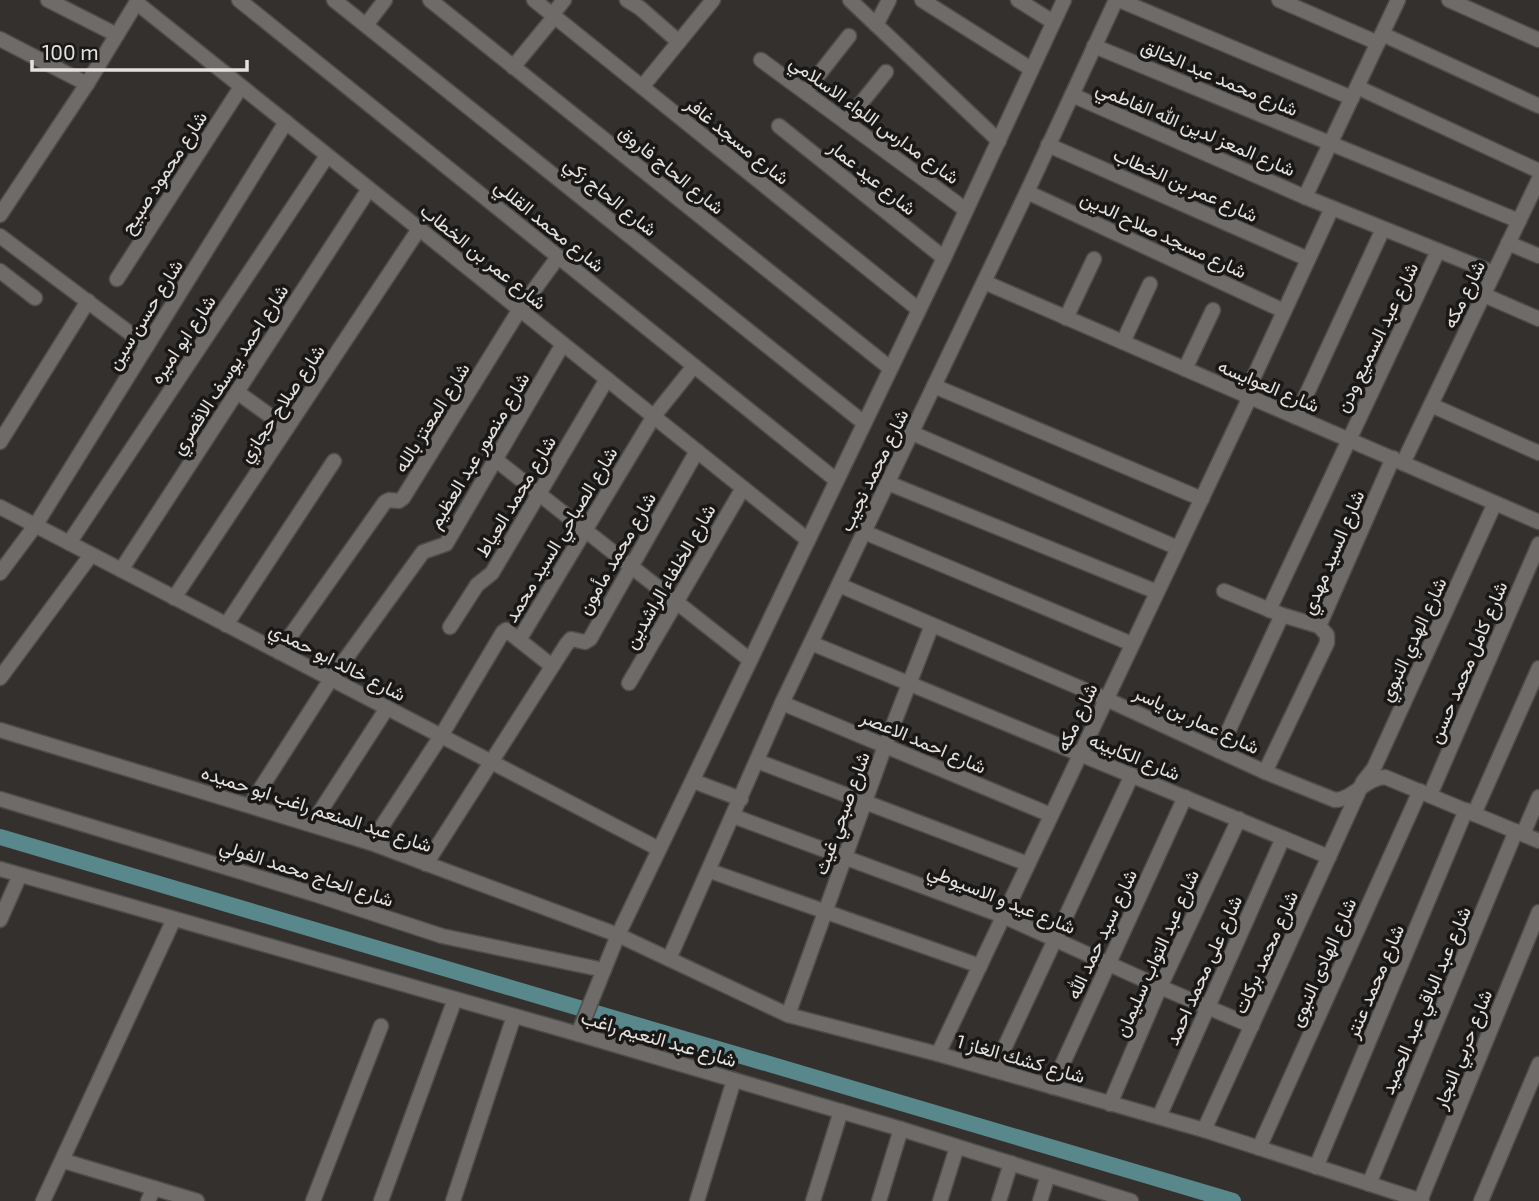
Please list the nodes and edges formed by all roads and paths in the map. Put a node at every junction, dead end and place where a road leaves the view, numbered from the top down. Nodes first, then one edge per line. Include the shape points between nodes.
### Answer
1 (48, 0) edge
2 (239, 0) edge
3 (334, 0) edge
4 (385, 0) edge
5 (430, 0) edge
6 (534, 0) edge
7 (564, 0) edge
8 (713, 0) edge
9 (850, 0) edge
10 (889, 0) edge
11 (922, 0) edge
12 (1018, 0) edge
13 (1064, 0) edge
14 (1117, 0) edge
15 (1279, 0) edge
16 (1398, 0) edge
17 (1449, 0) edge
18 (137, 2) edge
19 (634, 2) edge
20 (554, 15) junction
21 (1053, 22) junction
22 (876, 24) junction
23 (366, 25) junction
24 (117, 35) junction
25 (849, 36) dead end
26 (1380, 38) junction
27 (0, 39) edge
28 (1539, 40) edge
29 (679, 42) junction
30 (1094, 46) junction
31 (761, 60) dead end
32 (513, 67) junction
33 (1031, 69) junction
34 (886, 72) dead end
35 (87, 83) junction
36 (241, 87) junction
37 (642, 87) junction
38 (805, 92) junction
39 (1354, 92) junction
40 (1072, 95) junction
41 (1539, 106) edge
42 (286, 122) junction
43 (846, 122) junction
44 (779, 126) dead end
45 (999, 141) junction
46 (1330, 144) junction
47 (1048, 145) junction
48 (327, 156) junction
49 (1539, 171) edge
50 (1539, 179) edge
51 (369, 189) junction
52 (1027, 192) junction
53 (1306, 197) junction
54 (1535, 199) edge
55 (1332, 208) junction
56 (967, 210) junction
57 (0, 215) edge
58 (1519, 221) junction
59 (419, 229) junction
60 (1383, 229) junction
61 (0, 236) edge
62 (1508, 243) junction
63 (1438, 251) junction
64 (1539, 256) edge
65 (558, 257) junction
66 (944, 258) junction
67 (1094, 259) dead end
68 (1308, 259) junction
69 (0, 271) edge
70 (1494, 273) junction
71 (117, 279) dead end
72 (984, 282) junction
73 (1150, 284) dead end
74 (1484, 295) junction
75 (35, 298) dead end
76 (88, 301) junction
77 (520, 309) junction
78 (918, 310) junction
79 (1213, 310) dead end
80 (1284, 311) junction
81 (1066, 318) junction
82 (1539, 319) edge
83 (1123, 342) junction
84 (563, 344) junction
85 (147, 346) junction
86 (694, 366) junction
87 (890, 368) junction
88 (1185, 369) junction
89 (607, 379) junction
90 (934, 386) junction
91 (237, 392) junction
92 (1247, 397) junction
93 (1431, 405) junction
94 (653, 416) junction
95 (1296, 417) junction
96 (864, 423) junction
97 (287, 428) junction
98 (912, 433) junction
99 (1348, 440) junction
100 (0, 442) edge
101 (697, 451) junction
102 (1539, 453) edge
103 (496, 460) junction
104 (334, 461) dead end
105 (1398, 461) junction
106 (836, 480) junction
107 (888, 484) junction
108 (743, 488) junction
109 (538, 493) junction
110 (1202, 499) junction
111 (1495, 503) junction
112 (0, 508) edge
113 (1539, 522) edge
114 (35, 526) junction
115 (584, 529) junction
116 (864, 532) junction
117 (808, 540) junction
118 (69, 543) junction
119 (1539, 544) edge
120 (1178, 548) junction
121 (91, 555) junction
122 (631, 566) junction
123 (121, 570) junction
124 (0, 573) edge
125 (839, 585) junction
126 (1224, 591) dead end
127 (1157, 593) junction
128 (174, 598) junction
129 (676, 601) junction
130 (1275, 612) junction
131 (226, 625) junction
132 (932, 625) junction
133 (1319, 626) junction
134 (450, 627) dead end
135 (519, 640) junction
136 (811, 643) junction
137 (1132, 644) junction
138 (279, 652) junction
139 (750, 660) junction
140 (552, 666) junction
141 (1539, 668) edge
142 (0, 678) edge
143 (331, 679) junction
144 (629, 683) dead end
145 (908, 684) junction
146 (1107, 699) junction
147 (782, 703) junction
148 (387, 708) junction
149 (0, 730) edge
150 (441, 736) junction
151 (885, 746) junction
152 (1219, 751) junction
153 (1080, 755) junction
154 (757, 761) junction
155 (491, 762) junction
156 (1265, 772) junction
157 (1132, 775) junction
158 (694, 781) junction
159 (1360, 788) junction
160 (1425, 793) junction
161 (1185, 797) junction
162 (1539, 797) edge
163 (0, 799) edge
164 (741, 799) junction
165 (865, 802) junction
166 (250, 805) junction
167 (1470, 812) junction
168 (1051, 815) junction
169 (733, 816) junction
170 (1238, 819) junction
171 (312, 824) junction
172 (1520, 833) junction
173 (1283, 838) junction
174 (1539, 841) edge
175 (371, 843) junction
176 (659, 849) junction
177 (845, 857) junction
178 (1329, 857) junction
179 (426, 864) junction
180 (1028, 864) junction
181 (0, 869) edge
182 (710, 871) junction
183 (20, 875) junction
184 (826, 911) junction
185 (1539, 912) edge
186 (1003, 916) junction
187 (174, 919) junction
188 (0, 920) edge
189 (618, 935) junction
190 (1055, 939) junction
191 (669, 959) junction
192 (1108, 963) junction
193 (980, 966) junction
194 (602, 975) junction
195 (1160, 987) junction
196 (455, 999) junction
197 (1208, 1008) junction
198 (788, 1015) junction
199 (514, 1016) junction
200 (381, 1026) dead end
201 (1252, 1026) junction
202 (578, 1034) junction
203 (938, 1054) junction
204 (1539, 1064) edge
205 (994, 1070) junction
206 (734, 1080) junction
207 (1052, 1087) junction
208 (1110, 1104) junction
209 (841, 1111) junction
210 (1158, 1118) junction
211 (901, 1129) junction
212 (1204, 1130) junction
213 (957, 1147) junction
214 (1259, 1148) junction
215 (64, 1161) junction
216 (1011, 1164) junction
217 (1316, 1167) junction
218 (1048, 1175) junction
219 (1369, 1184) junction
220 (151, 1194) edge
221 (1127, 1200) edge
222 (43, 1201) edge
223 (197, 1201) edge
224 (313, 1201) edge
225 (381, 1201) edge
226 (453, 1201) edge
227 (697, 1201) edge
228 (813, 1201) edge
229 (879, 1201) edge
230 (940, 1201) edge
231 (999, 1201) edge
232 (1040, 1201) edge
233 (1421, 1201) edge
234 (1481, 1201) edge

1 - 24 street
2 - 65 street, شارع محمد القللي
3 - 23 street, شارع الحاج زكي
4 - 23 street
5 - 32 street, شارع الحاج فاروق
6 - 20 street, شارع مسجد غافر
7 - 20 street
8 - 29 street
9 - 22 street
10 - 22 street
11 - 33 street
12 - 21 street
13 - 21 street, شارع محمد نجيب
14 - 30 street, شارع محمد نجيب
14 - 39 street
15 - 26 street
16 - 26 street
17 - 28 street
18 - 24 street
18 - 36 street, شارع عمر بن الخطاب
19 - 29 street
20 - 32 street
20 - 37 street, شارع مسجد غافر
21 - 33 street, شارع محمد نجيب
22 - 45 street
23 - 96 street, شارع الحاج زكي
24 - 35 street
25 - 38 street
26 - 39 street
26 - 41 street
27 - 35 street
29 - 37 street
30 - 40 street, شارع محمد نجيب
30 - 46 street, شارع محمد عبد الخالق
31 - 38 street, شارع مدارس اللواء الاسلامي
32 - 87 street, شارع الحاج فاروق
33 - 45 street, شارع محمد نجيب
34 - 43 street
35 - 57 street
36 - 42 street, شارع عمر بن الخطاب
36 - 71 street, شارع محمود صبيح
37 - 78 street, شارع مسجد غافر
38 - 43 street, شارع مدارس اللواء الاسلامي
39 - 46 street
39 - 49 street
40 - 47 street, شارع محمد نجيب
40 - 53 street, شارع المعز لدين الله الفاطمي
42 - 48 street, شارع عمر بن الخطاب
42 - 85 street, شارع حسن سين
43 - 56 street, شارع مدارس اللواء الاسلامي
44 - 66 street, شارع عيد عمار
45 - 56 street, شارع محمد نجيب
46 - 53 street
46 - 58 street, شارع محمد عبد الخالق
47 - 52 street, شارع محمد نجيب
47 - 68 street, شارع عمر بن الخطاب
48 - 51 street, شارع عمر بن الخطاب
48 - 118 street, شارع ابو اميره
50 - 54 street, شارع مكه
51 - 59 street, شارع عمر بن الخطاب
51 - 91 street, شارع احمد يوسف الاقصري
52 - 72 street, شارع محمد نجيب
52 - 80 street, شارع مسجد صلاح الدين
53 - 55 street, شارع المعز لدين الله الفاطمي
54 - 58 street, شارع مكه
55 - 60 street, شارع المعز لدين الله الفاطمي
55 - 68 street, شارع مكه
56 - 66 street, شارع محمد نجيب
58 - 62 street, شارع مكه
59 - 77 street, شارع عمر بن الخطاب
59 - 97 street, شارع صلاح حجازي
60 - 63 street, شارع المعز لدين الله الفاطمي
60 - 95 street
61 - 76 street
62 - 64 street
62 - 70 street, شارع مكه
63 - 70 street, شارع المعز لدين الله الفاطمي
63 - 99 street, شارع عبد السميع ودن
65 - 77 street, شارع المعتز بالله
65 - 86 street, شارع محمد القللي
66 - 78 street, شارع محمد نجيب
67 - 81 street
68 - 80 street, شارع مكه
69 - 75 street
70 - 74 street, شارع مكه
72 - 81 street, شارع العوايسه
72 - 90 street, شارع محمد نجيب
73 - 83 street
74 - 82 street
74 - 93 street, شارع مكه
76 - 85 street
76 - 100 street
77 - 84 street, شارع عمر بن الخطاب
77 - 138 street, شارع المعتز بالله via 403,498 386,502
78 - 87 street, شارع محمد نجيب
79 - 88 street
80 - 92 street, شارع مكه
81 - 83 street, شارع العوايسه
83 - 88 street, شارع العوايسه
84 - 89 street, شارع عمر بن الخطاب
84 - 103 street, شارع منصور عبد العظيم
85 - 114 street, شارع حسن سين
86 - 94 street, شارع الصباحي السيد محمد
86 - 106 street, شارع محمد القللي
87 - 96 street, شارع محمد نجيب
88 - 92 street, شارع العوايسه
89 - 94 street, شارع عمر بن الخطاب
89 - 109 street, شارع محمد العياط
90 - 98 street, شارع محمد نجيب
90 - 110 street
91 - 97 street
91 - 123 street, شارع احمد يوسف الاقصري
92 - 95 street, شارع العوايسه
92 - 110 street, شارع مكه
93 - 102 street
93 - 105 street, شارع مكه
94 - 101 street, شارع عمر بن الخطاب
94 - 115 street, شارع الصباحي السيد محمد
95 - 99 street, شارع العوايسه
96 - 106 street, شارع محمد نجيب
97 - 128 street, شارع صلاح حجازي
98 - 107 street, شارع محمد نجيب
98 - 120 street
99 - 105 street, شارع العوايسه
99 - 130 street, شارع عبد السميع ودن
101 - 108 street, شارع عمر بن الخطاب
101 - 122 street, شارع محمد مأمون
103 - 109 street
103 - 143 street, شارع منصور عبد العظيم via 446,544 423,552
104 - 131 street
105 - 111 street, شارع العوايسه
105 - 133 street, شارع السيد مهدي
106 - 117 street, شارع محمد نجيب
107 - 116 street, شارع محمد نجيب
107 - 127 street
108 - 117 street, شارع عمر بن الخطاب
108 - 129 street, شارع الخلفاء الراشدين
109 - 115 street
109 - 134 street, شارع محمد العياط via 492,573 477,585
110 - 120 street, شارع مكه
111 - 113 street, شارع العوايسه
111 - 159 street, شارع الهدي النبوي via 1374,768
112 - 114 street, شارع خالد ابو حمدي
114 - 118 street, شارع خالد ابو حمدي
114 - 124 street, شارع حسن سين
115 - 122 street
115 - 135 street, شارع الصباحي السيد محمد
116 - 125 street, شارع محمد نجيب
116 - 137 street
117 - 139 street, شارع محمد نجيب
118 - 121 street, شارع خالد ابو حمدي
119 - 160 street, شارع كامل محمد حسن
120 - 127 street, شارع مكه
121 - 123 street, شارع خالد ابو حمدي
121 - 142 street
122 - 129 street
122 - 140 street, شارع محمد مأمون via 588,641 570,640
123 - 128 street, شارع خالد ابو حمدي
125 - 132 street, شارع عمار بن ياسر
125 - 136 street, شارع محمد نجيب
126 - 130 street
127 - 137 street, شارع مكه
128 - 131 street, شارع خالد ابو حمدي
129 - 139 street
129 - 144 street, شارع الخلفاء الراشدين
130 - 133 street
130 - 152 street, شارع عبد السميع ودن
131 - 138 street, شارع خالد ابو حمدي
132 - 145 street, شارع صبحي غيث
132 - 146 street, شارع عمار بن ياسر
133 - 156 street, شارع السيد مهدي via 1327,643
135 - 140 street
135 - 150 street, شارع الصباحي السيد محمد via 503,632
136 - 145 street, شارع الكابينه
136 - 147 street, شارع محمد نجيب
137 - 146 street, شارع مكه
138 - 143 street, شارع خالد ابو حمدي
139 - 158 street, شارع محمد نجيب
140 - 155 street, شارع محمد مأمون
141 - 167 street, شارع محمد عنتر
143 - 148 street, شارع خالد ابو حمدي
143 - 166 street, شارع منصور عبد العظيم
145 - 151 street, شارع صبحي غيث
145 - 153 street, شارع الكابينه
146 - 152 street, شارع عمار بن ياسر
146 - 153 street, شارع مكه
147 - 151 street, شارع احمد الاعصر
147 - 154 street, شارع محمد نجيب
148 - 150 street, شارع خالد ابو حمدي
148 - 171 street
149 - 166 street, شارع عبد المنعم راغب ابو حميده
150 - 155 street, شارع خالد ابو حمدي
150 - 175 street, شارع الصباحي السيد محمد
151 - 165 street, شارع صبحي غيث
151 - 168 street, شارع احمد الاعصر
152 - 156 street, شارع عمار بن ياسر
153 - 157 street, شارع الكابينه
153 - 168 street, شارع مكه
154 - 164 street, شارع محمد نجيب
154 - 165 street
155 - 176 street, شارع خالد ابو حمدي
155 - 179 street, شارع محمد مأمون
156 - 159 street, شارع عمار بن ياسر via 1335,800
157 - 161 street, شارع الكابينه
157 - 190 street
158 - 164 street
158 - 176 street, شارع محمد نجيب
159 - 160 street, شارع عمار بن ياسر via 1385,777
159 - 178 street, شارع محمد بركات
160 - 167 street, شارع عمار بن ياسر
160 - 214 street, شارع الهادى النبوى
161 - 170 street, شارع الكابينه
161 - 192 street, شارع سيد حمد الله
162 - 172 street, شارع عبد الباقي عبد الحميد
163 - 194 street, شارع الحاج محمد الفولي via 442,936
164 - 169 street, شارع محمد نجيب
165 - 177 street, شارع صبحي غيث
165 - 180 street
166 - 171 street, شارع عبد المنعم راغب ابو حميده
167 - 172 street, شارع عمار بن ياسر
167 - 217 street, شارع محمد عنتر
168 - 180 street, شارع مكه
169 - 177 street, شارع عيد و الاسيوطي
169 - 182 street, شارع محمد نجيب
170 - 173 street, شارع الكابينه
170 - 195 street, شارع عبد التواب سليمان
171 - 175 street, شارع عبد المنعم راغب ابو حميده
172 - 174 street, شارع عمار بن ياسر
172 - 219 street, شارع عبد الباقي عبد الحميد
173 - 178 street, شارع الكابينه
173 - 197 street, شارع على محمد احمد
175 - 179 street, شارع عبد المنعم راغب ابو حميده
176 - 189 street, شارع محمد نجيب
177 - 184 street, شارع صبحي غيث
177 - 186 street, شارع عيد و الاسيوطي
178 - 201 street, شارع محمد بركات
179 - 189 street, شارع عبد المنعم راغب ابو حميده
180 - 186 street, شارع مكه
181 - 183 street, شارع عبد النعيم راغب
182 - 184 street
182 - 191 street, شارع محمد نجيب
183 - 187 street, شارع عبد النعيم راغب
183 - 188 street
184 - 193 street
184 - 198 street, شارع صبحي غيث
185 - 233 street, شارع حربي النجار
186 - 190 street, شارع عيد و الاسيوطي
186 - 193 street, شارع مكه
187 - 196 street, شارع عبد النعيم راغب
187 - 215 street
189 - 191 street, شارع كشك الغاز 1
189 - 194 street, شارع محمد نجيب
190 - 192 street, شارع عيد و الاسيوطي
190 - 205 street
191 - 198 street, شارع كشك الغاز 1
192 - 195 street, شارع عيد و الاسيوطي
192 - 207 street, شارع سيد حمد الله
193 - 203 street, شارع مكه
194 - 202 street, شارع محمد نجيب
195 - 197 street, شارع عيد و الاسيوطي
195 - 208 street, شارع عبد التواب سليمان
196 - 199 street, شارع عبد النعيم راغب
196 - 225 street
197 - 201 street, شارع عيد و الاسيوطي
197 - 210 street, شارع على محمد احمد
198 - 203 street, شارع كشك الغاز 1
199 - 202 street, شارع عبد النعيم راغب
199 - 226 street
200 - 224 street
201 - 212 street, شارع محمد بركات
202 - 206 street, شارع عبد النعيم راغب
203 - 205 street, شارع كشك الغاز 1
204 - 234 street
205 - 207 street, شارع كشك الغاز 1
206 - 209 street, شارع عبد النعيم راغب
206 - 227 street
207 - 208 street, شارع كشك الغاز 1
208 - 210 street, شارع كشك الغاز 1
209 - 211 street, شارع عبد النعيم راغب
209 - 228 street
210 - 212 street, شارع كشك الغاز 1
211 - 213 street, شارع عبد النعيم راغب
211 - 229 street
212 - 214 street, شارع كشك الغاز 1
213 - 216 street, شارع عبد النعيم راغب
213 - 230 street
214 - 217 street, شارع كشك الغاز 1
215 - 220 street
215 - 222 street
216 - 218 street, شارع عبد النعيم راغب
216 - 231 street
217 - 219 street, شارع كشك الغاز 1
218 - 221 street, شارع عبد النعيم راغب
218 - 232 street
219 - 233 street, شارع كشك الغاز 1
220 - 223 street

